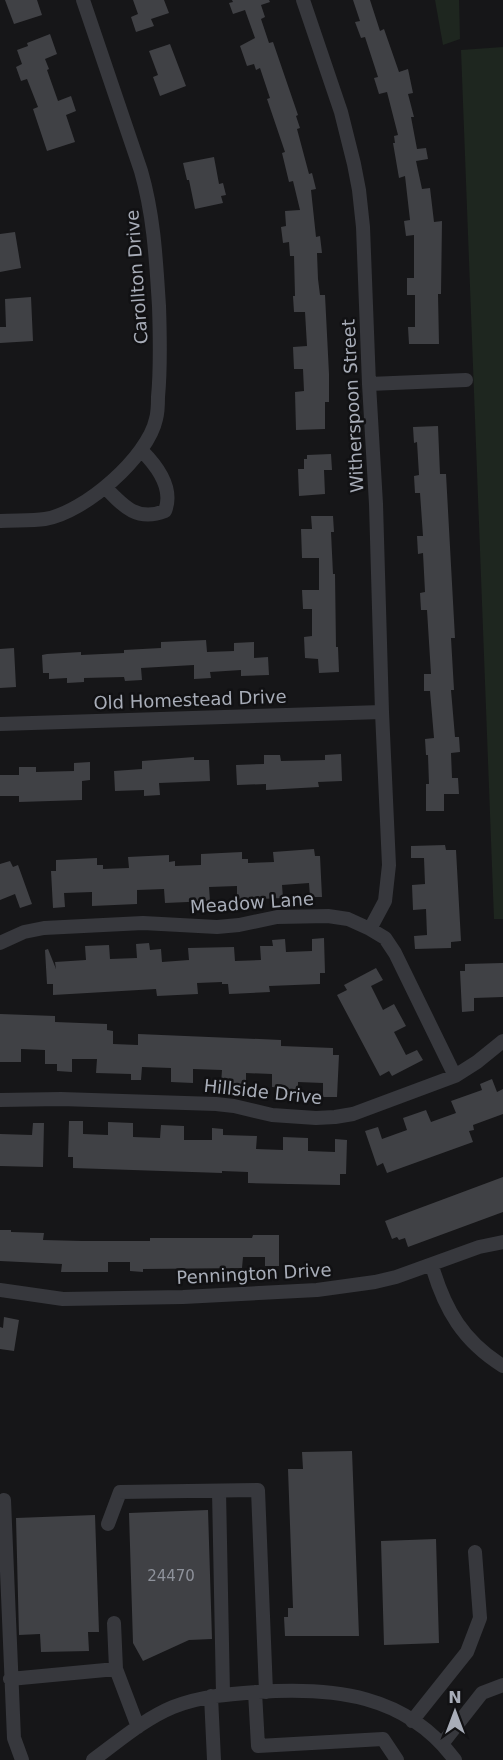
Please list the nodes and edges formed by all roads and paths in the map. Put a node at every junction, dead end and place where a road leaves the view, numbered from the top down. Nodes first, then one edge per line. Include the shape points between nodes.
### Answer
1 (83, 0) edge
2 (303, 0) edge
3 (466, 380) dead end
4 (369, 384) junction
5 (142, 451) junction
6 (105, 487) junction
7 (0, 521) edge
8 (382, 712) junction
9 (0, 724) edge
10 (370, 929) junction
11 (0, 943) edge
12 (503, 1041) edge
13 (455, 1076) junction
14 (0, 1100) edge
15 (503, 1242) edge
16 (432, 1266) junction
17 (0, 1290) edge
18 (503, 1366) edge
19 (219, 1491) junction
20 (4, 1500) dead end
21 (108, 1524) dead end
22 (475, 1552) dead end
23 (114, 1623) dead end
24 (116, 1669) junction
25 (10, 1679) junction
26 (503, 1685) edge
27 (260, 1692) junction
28 (217, 1695) junction
29 (412, 1720) junction
30 (138, 1727) junction
31 (442, 1744) junction
32 (22, 1760) edge
33 (93, 1760) edge
34 (214, 1760) edge
35 (397, 1760) edge
36 (455, 1760) edge

1 - 5 street, Carollton Drive via 135,152 148,196 156,247 161,369 156,421
2 - 4 street, Witherspoon Street via 340,112 359,190
3 - 4 street
4 - 8 street, Witherspoon Street
5 - 6 street, Carollton Drive
5 - 6 street via 165,485 165,511 153,516 132,511
6 - 7 street, Carollton Drive via 78,507 47,519
8 - 9 street, Old Homestead Drive
8 - 10 street, Witherspoon Street via 389,865 385,901
10 - 11 street, Meadow Lane via 348,919 328,916 277,917 217,927 143,923 44,928
10 - 13 street, Meadow Lane via 385,938 395,953
12 - 13 street, Hillside Drive
13 - 14 street, Hillside Drive via 335,1118 272,1115 216,1104
15 - 16 street, Pennington Drive
16 - 17 street, Pennington Drive via 375,1282 317,1290 63,1299
16 - 18 street via 445,1304 464,1333
19 - 21 street via 120,1492
19 - 27 street via 258,1490
19 - 28 street
20 - 25 street
22 - 29 street via 480,1617 467,1652
23 - 24 street
24 - 25 street
24 - 30 street
25 - 32 street via 14,1738
26 - 31 street via 482,1693
27 - 28 street
27 - 29 street via 317,1691 356,1696
27 - 35 street via 258,1746 383,1739
28 - 30 street via 172,1707
28 - 34 street
29 - 31 street
30 - 33 street
31 - 36 street

